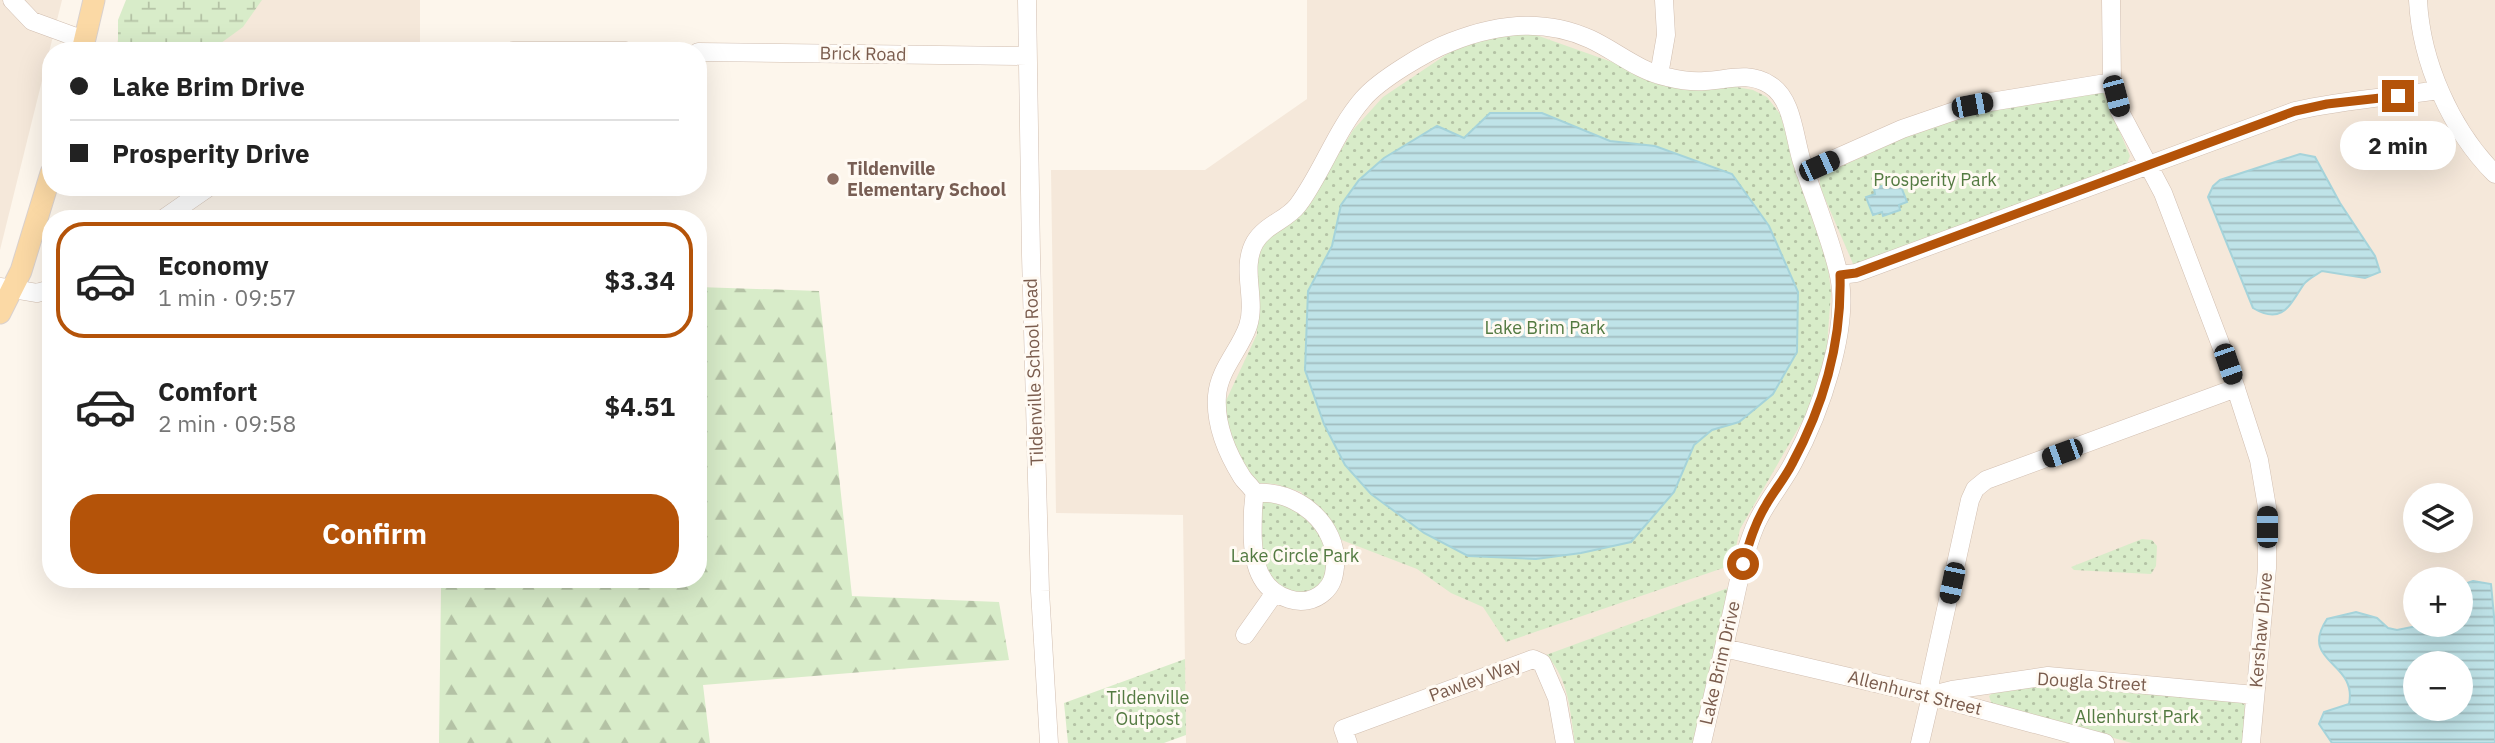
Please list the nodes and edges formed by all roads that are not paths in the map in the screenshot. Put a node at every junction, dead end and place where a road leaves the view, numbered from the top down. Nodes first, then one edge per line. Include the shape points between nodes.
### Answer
1 (12, 0) edge
2 (94, 0) edge
3 (1027, 0) edge
4 (1664, 0) edge
5 (2111, 0) edge
6 (2418, 0) edge
7 (75, 42) edge
8 (84, 42) edge
9 (707, 52) edge
10 (1027, 56) junction
11 (1659, 75) junction
12 (2112, 82) junction
13 (2439, 90) junction
14 (2148, 167) junction
15 (1805, 172) junction
16 (2495, 174) edge
17 (42, 196) edge
18 (196, 196) edge
19 (176, 210) edge
20 (1840, 275) junction
21 (7, 288) edge
22 (42, 292) edge
23 (0, 313) edge
24 (2236, 388) junction
25 (1255, 493) junction
26 (1274, 594) junction
27 (1245, 635) dead end
28 (1724, 648) junction
29 (2255, 695) junction
30 (1931, 696) junction
31 (1049, 743) edge
32 (1348, 743) edge
33 (1565, 743) edge
34 (1702, 743) edge
35 (1920, 743) edge
36 (2105, 743) edge
37 (2251, 743) edge

1 - 7 street via 32,21
2 - 8 main road
3 - 10 street, Tildenville School Road
4 - 11 street via 1666,36
5 - 12 street
6 - 13 street via 2419,23
9 - 10 street, Brick Road
10 - 31 street, Tildenville School Road via 1040,591
11 - 15 street, Lake Brim Drive via 1703,81 1756,77 1776,88 1788,106
11 - 25 street, Lake Brim Drive via 1588,38 1524,25 1487,29 1444,44 1363,98 1295,211 1273,223 1254,243 1248,274 1252,300 1248,328 1217,393 1219,428 1242,477
12 - 14 street via 2119,110
12 - 15 street via 1972,105
13 - 14 street via 2295,111
13 - 16 street via 2468,142
14 - 20 street
14 - 24 street, Kershaw Drive via 2163,193
15 - 20 street, Lake Brim Drive
17 - 21 main road
18 - 19 street
20 - 28 street, Lake Brim Drive via 1839,324 1824,392 1792,465 1755,524
21 - 22 street
21 - 23 main road
24 - 29 street, Kershaw Drive via 2259,460 2267,507 2267,568
24 - 30 street via 1986,480 1975,489 1930,682
25 - 26 street via 1254,559 1260,578
25 - 26 street via 1268,492 1313,512 1329,532 1336,556 1331,585 1313,600 1297,602
26 - 27 street
28 - 30 street, Allenhurst Street
28 - 34 street, Lake Brim Drive
29 - 30 street, Dougla Street via 2048,676
29 - 37 street, Kershaw Drive
30 - 35 street
30 - 36 street, Allenhurst Street
32 - 33 street, Pawley Way via 1343,729 1533,659 1542,663 1558,698

